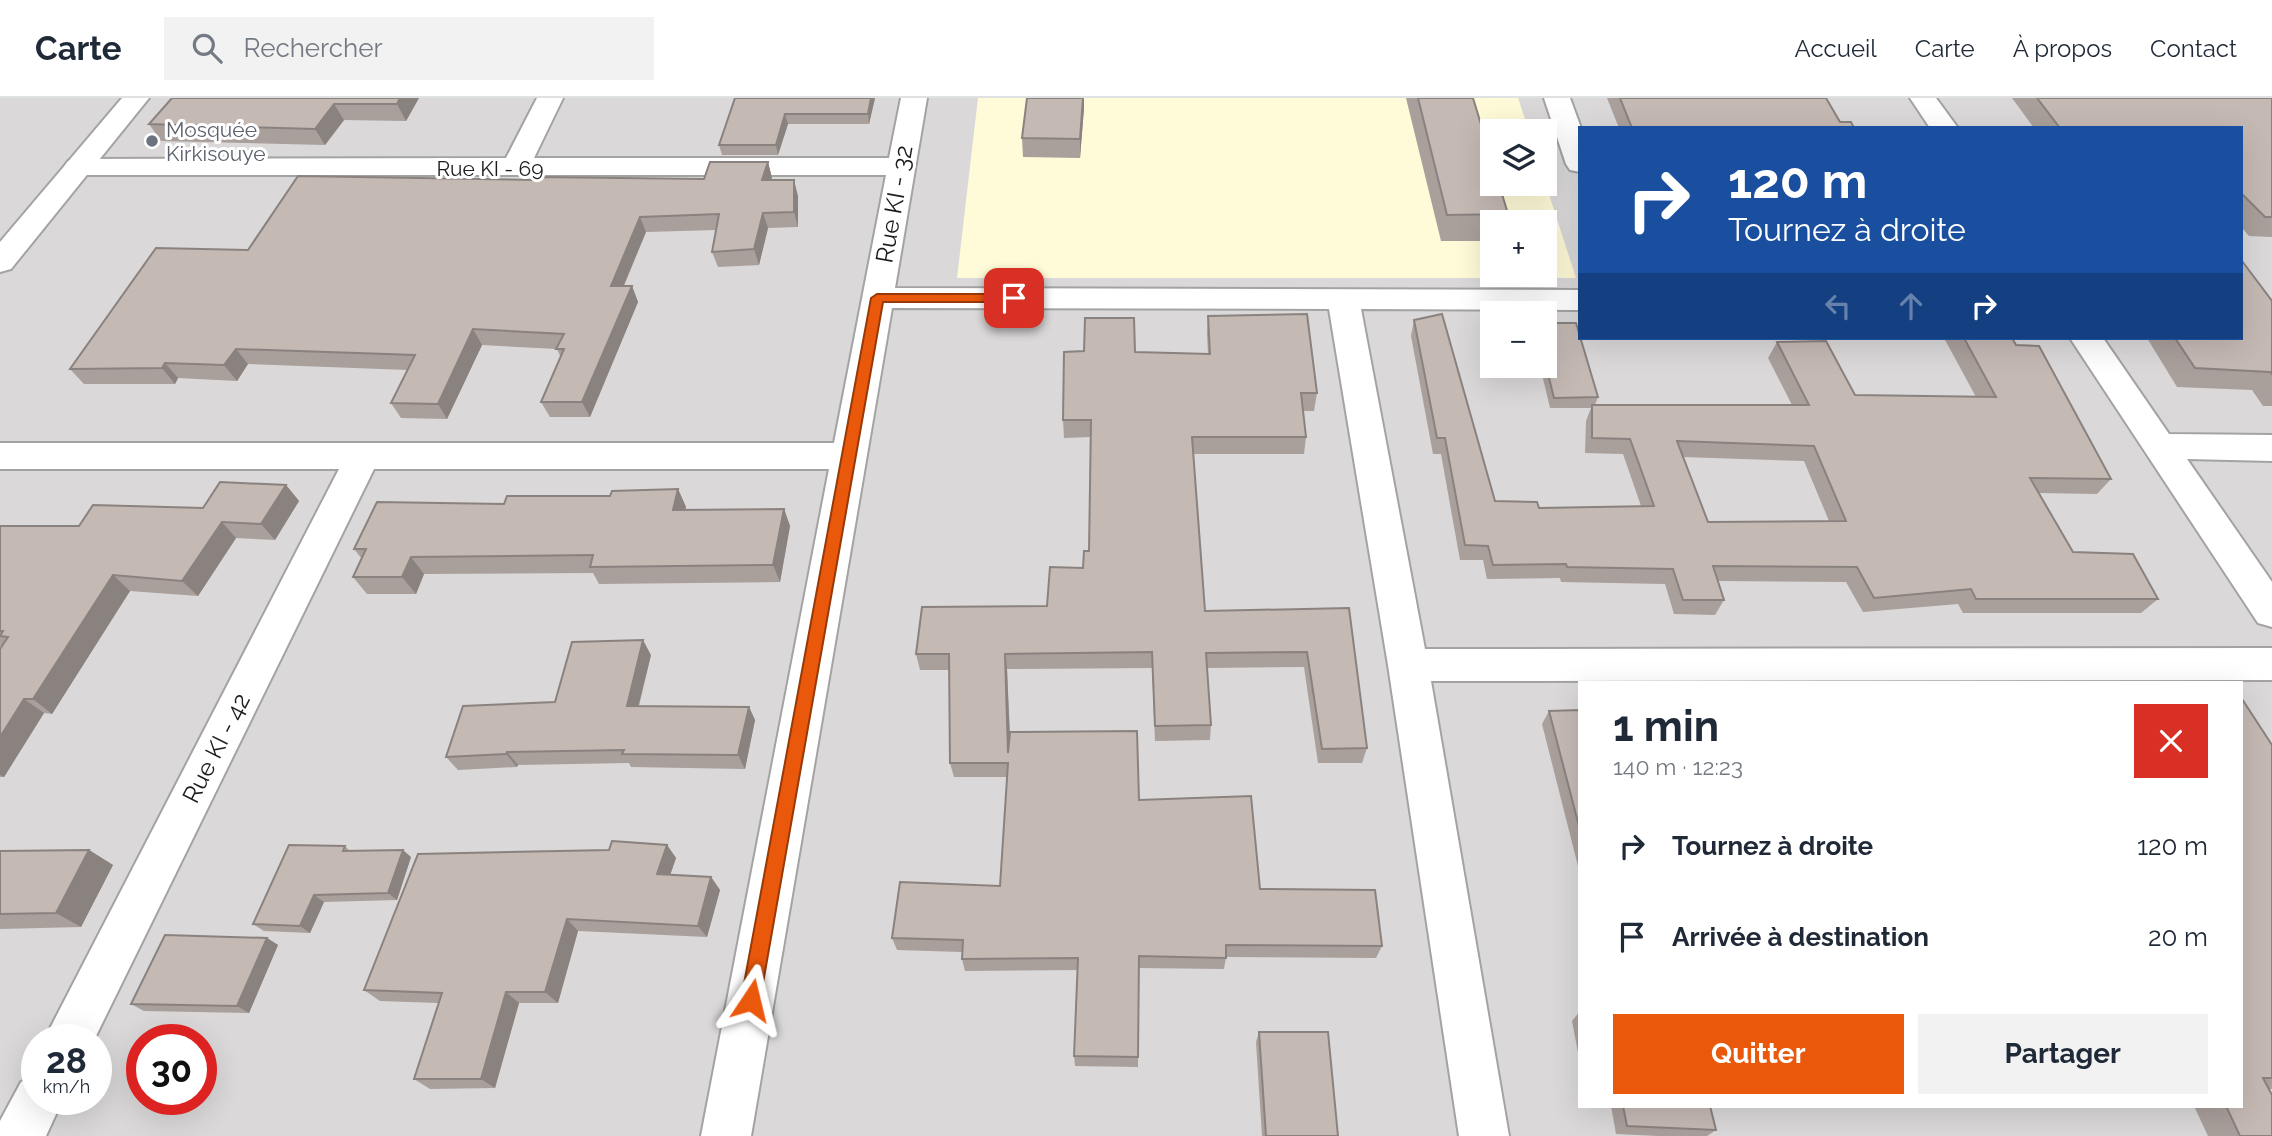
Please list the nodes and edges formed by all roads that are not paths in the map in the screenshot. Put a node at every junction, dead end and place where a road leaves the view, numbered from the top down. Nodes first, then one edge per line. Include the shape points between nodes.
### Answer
1 (136, 98) edge
2 (550, 98) edge
3 (914, 98) edge
4 (1557, 98) edge
5 (1923, 98) edge
6 (1943, 126) edge
7 (1578, 158) edge
8 (902, 166) junction
9 (78, 167) junction
10 (515, 168) junction
11 (0, 262) edge
12 (877, 298) junction
13 (1343, 299) junction
14 (1578, 300) edge
15 (2087, 340) edge
16 (2161, 446) junction
17 (2272, 448) edge
18 (0, 456) edge
19 (363, 456) junction
20 (849, 456) junction
21 (2272, 612) edge
22 (2272, 664) edge
23 (1408, 665) junction
24 (76, 1024) edge
25 (30, 1115) edge
26 (19, 1136) edge
27 (726, 1136) edge
28 (1484, 1136) edge

1 - 9 street
2 - 10 street
3 - 8 street, Rue KI - 32
4 - 7 street
5 - 6 street
8 - 10 street, Rue KI - 69
8 - 12 street, Rue KI - 32
9 - 10 street, Rue KI - 69
9 - 11 street
12 - 13 street
12 - 20 street, Rue KI - 32
13 - 14 street
13 - 23 street
15 - 16 street
16 - 17 street
16 - 21 street
18 - 19 street
19 - 20 street
19 - 24 street, Rue KI - 42
20 - 27 street, Rue KI - 32
22 - 23 street
23 - 28 street
25 - 26 street

